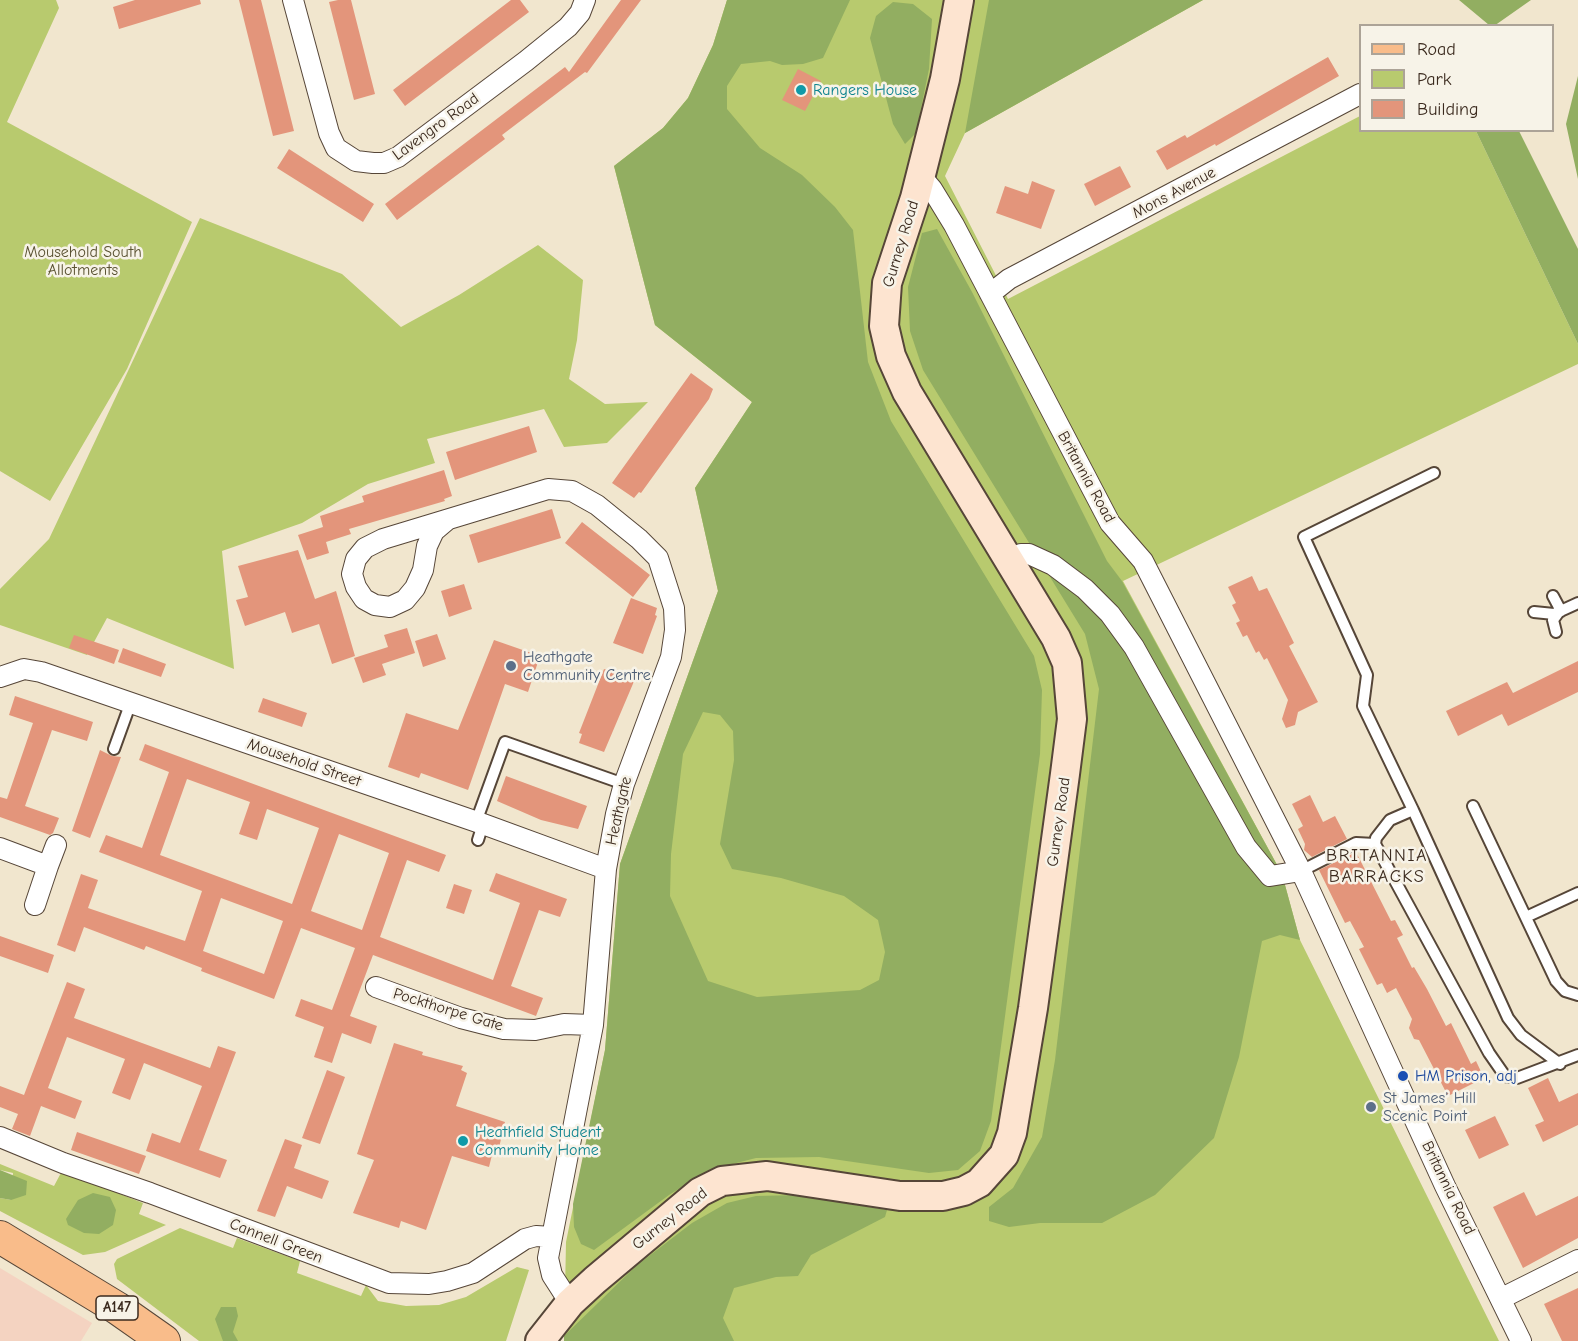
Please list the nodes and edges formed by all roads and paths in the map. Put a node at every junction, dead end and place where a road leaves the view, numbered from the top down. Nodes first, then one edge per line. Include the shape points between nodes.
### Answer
1 (293, 0) edge
2 (585, 0) edge
3 (959, 0) edge
4 (1359, 95) edge
5 (919, 181) junction
6 (990, 294) junction
7 (1434, 473) dead end
8 (447, 520) junction
9 (1007, 561) junction
10 (1553, 596) dead end
11 (1578, 603) edge
12 (1534, 612) dead end
13 (1560, 612) junction
14 (1556, 632) dead end
15 (1, 675) edge
16 (131, 702) junction
17 (114, 749) dead end
18 (624, 784) junction
19 (1473, 806) dead end
20 (1413, 810) junction
21 (479, 828) junction
22 (1375, 844) junction
23 (56, 845) dead end
24 (0, 848) edge
25 (48, 866) junction
26 (606, 869) junction
27 (1301, 871) junction
28 (1578, 893) edge
29 (35, 905) dead end
30 (1526, 917) junction
31 (376, 987) dead end
32 (1578, 995) edge
33 (593, 1025) junction
34 (1578, 1055) edge
35 (1560, 1064) junction
36 (0, 1137) edge
37 (0, 1237) edge
38 (552, 1237) junction
39 (1578, 1260) edge
40 (1502, 1298) junction
41 (570, 1303) junction
42 (164, 1341) edge
43 (540, 1341) edge
44 (1521, 1341) edge

1 - 2 street, Lavengro Road via 336,148 356,161 373,164 398,158 526,61 568,27
3 - 5 street, Gurney Road via 945,79
4 - 6 street, Mons Avenue via 1009,279
5 - 6 street, Britannia Road via 932,189
5 - 9 street, Gurney Road via 887,283 884,326 891,356 907,392
6 - 27 street, Britannia Road via 1110,523 1143,561
7 - 20 lane via 1304,537 1367,675 1363,706
8 - 8 street, Heathgate via 434,531 423,570 405,600 390,607 364,599 352,574 364,548
8 - 18 street, Heathgate via 548,489 572,491 597,505 658,558 674,608 671,657
9 - 27 street via 1029,554 1053,565 1110,614 1134,647 1246,847 1270,876
9 - 41 street, Gurney Road via 1056,638 1067,663 1072,695 1065,774 1019,1103 1004,1155 979,1183 943,1196 900,1196 767,1176 722,1181 666,1218
10 - 13 lane
11 - 13 lane
12 - 13 lane
13 - 14 lane via 1552,620
15 - 16 street, Mousehold Street via 24,669 41,672
16 - 17 lane
16 - 21 street, Mousehold Street
18 - 21 lane via 506,742
18 - 26 street, Heathgate
19 - 30 lane
20 - 22 lane via 1390,820
20 - 35 lane via 1508,1018 1521,1035
21 - 26 street, Mousehold Street
22 - 27 lane via 1356,843
22 - 35 lane via 1489,1053 1506,1076 1516,1078
23 - 25 street
24 - 25 street
25 - 29 street
26 - 33 street, Heathgate
27 - 40 street, Britannia Road via 1445,1186
28 - 30 lane
30 - 32 lane via 1556,981 1565,991
31 - 33 street, Pockthorpe Gate via 504,1029
33 - 38 street, Heathgate
34 - 35 lane
36 - 38 street, Cannell Green via 388,1283 447,1281 473,1273 525,1239
37 - 42 main road, A147
38 - 41 street, Heathgate via 549,1267
39 - 40 street
40 - 44 street, Britannia Road
41 - 43 street, Gurney Road

